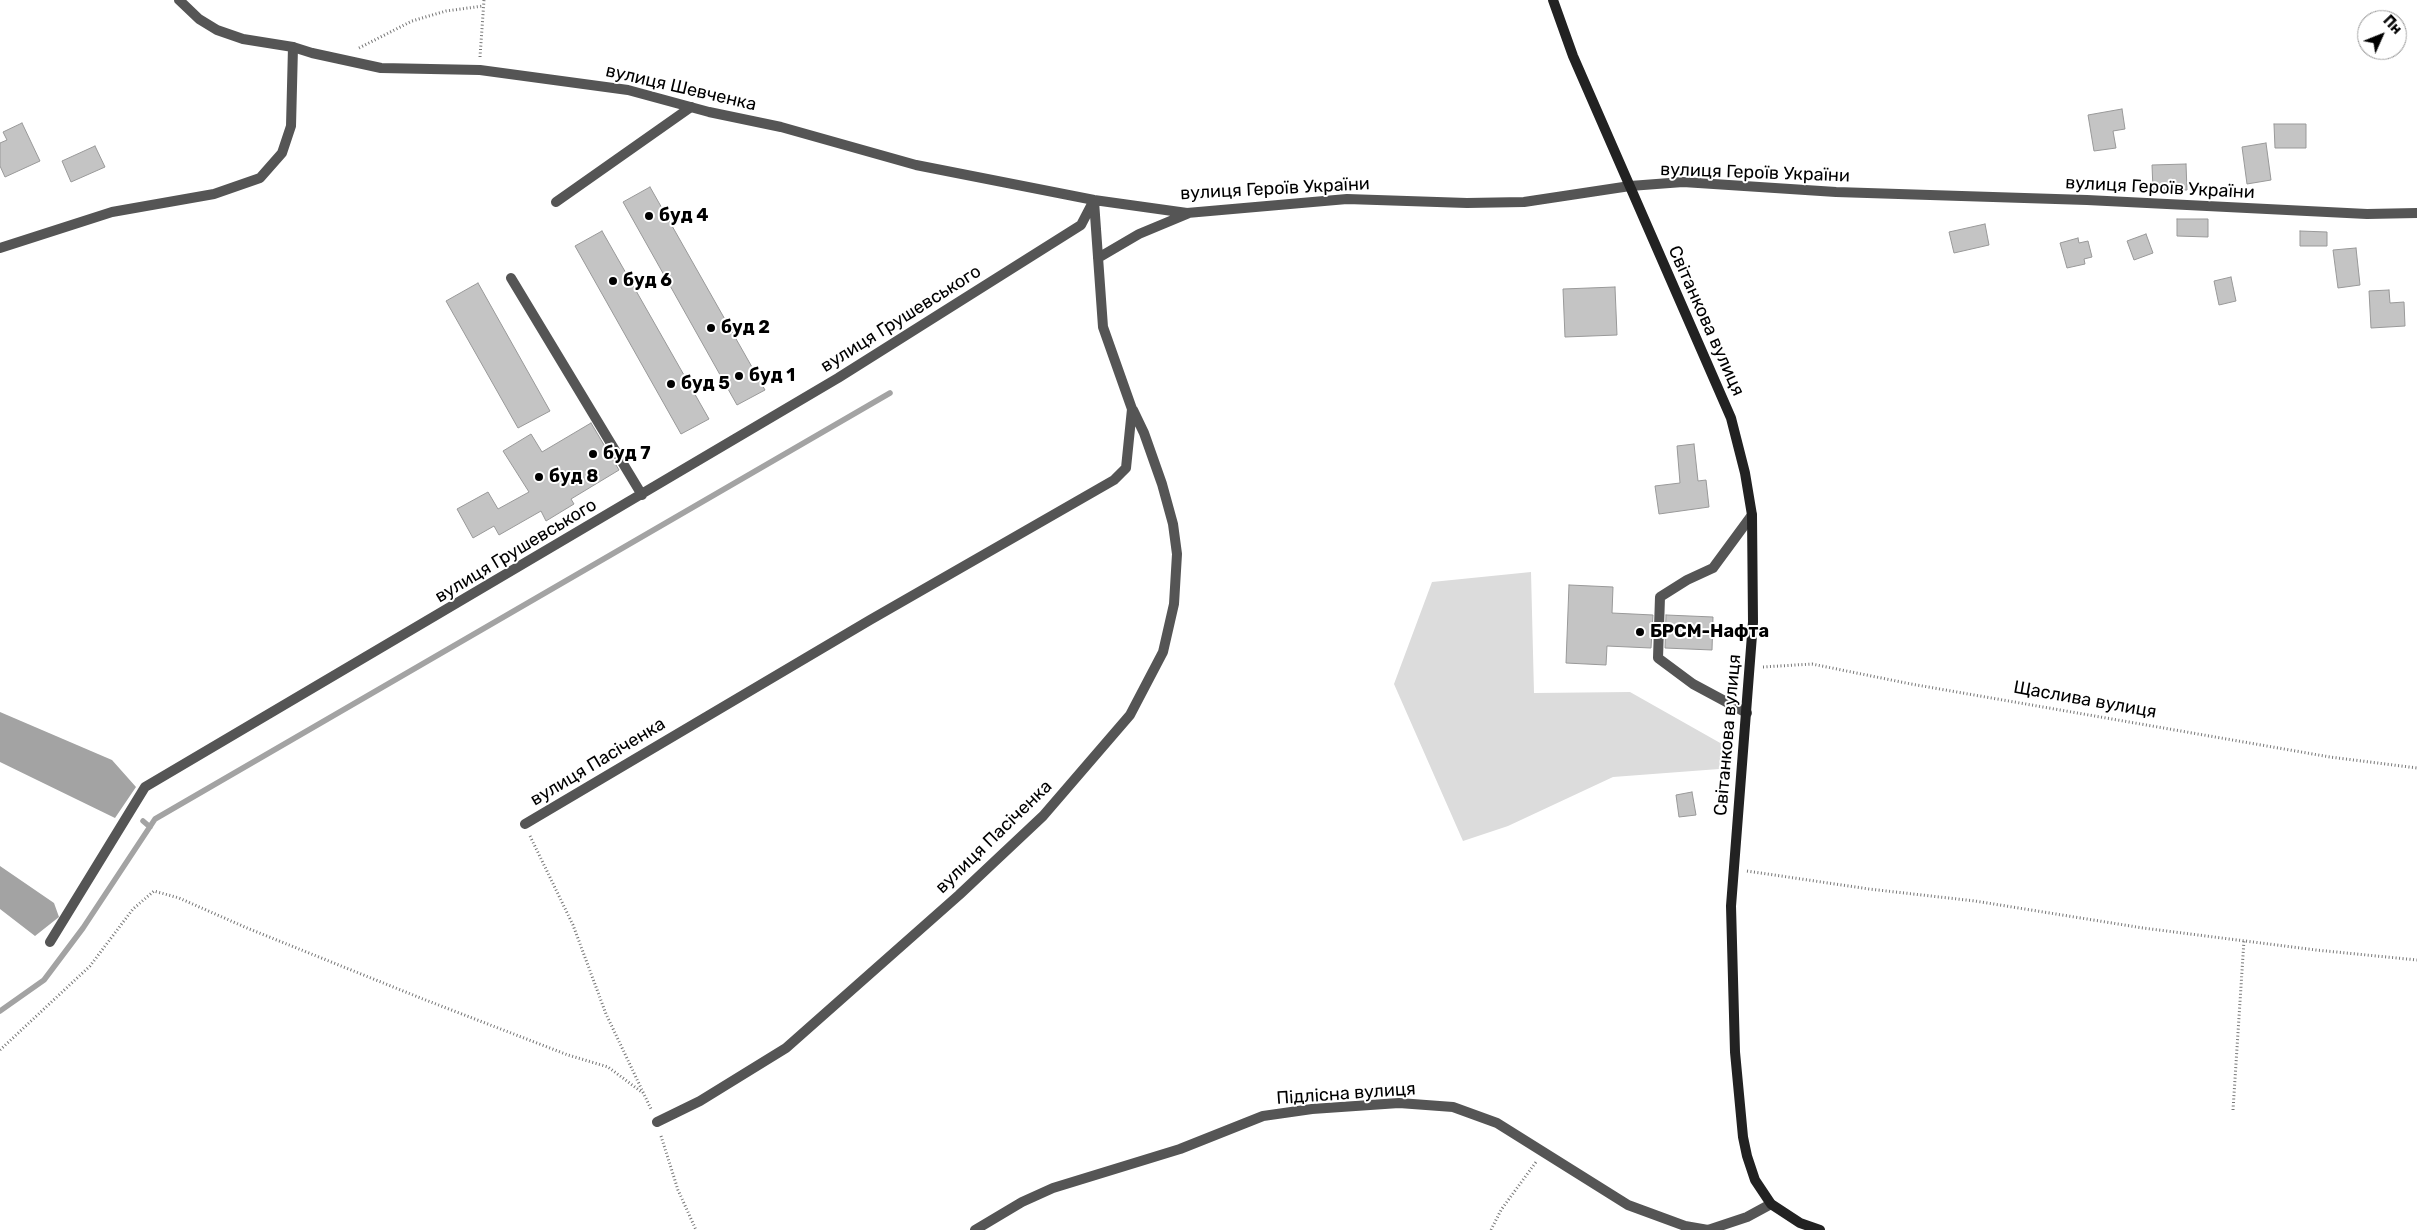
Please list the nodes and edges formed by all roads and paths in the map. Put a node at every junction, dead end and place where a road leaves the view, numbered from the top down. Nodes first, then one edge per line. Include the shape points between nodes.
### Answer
1 (179, 0) edge
2 (484, 0) edge
3 (1553, 0) edge
4 (483, 6) junction
5 (293, 47) junction
6 (348, 60) junction
7 (480, 70) junction
8 (691, 107) junction
9 (1630, 186) junction
10 (1094, 200) junction
11 (556, 202) dead end
12 (1188, 213) junction
13 (2417, 213) edge
14 (0, 248) edge
15 (1098, 258) junction
16 (511, 278) dead end
17 (1132, 409) junction
18 (642, 495) junction
19 (1752, 515) junction
20 (1750, 667) junction
21 (1747, 713) junction
22 (2417, 768) edge
23 (525, 824) joint
24 (1734, 870) junction
25 (2244, 940) junction
26 (50, 942) dead end
27 (2417, 960) edge
28 (0, 1050) edge
29 (643, 1093) junction
30 (2233, 1110) dead end
31 (657, 1122) junction
32 (1544, 1152) junction
33 (1771, 1204) junction
34 (696, 1230) edge
35 (975, 1230) edge
36 (1491, 1230) edge
37 (1820, 1230) edge

1 - 5 street, вулиця Шевченка via 199,19 217,30 243,39
2 - 4 path
3 - 9 main road, Світанкова вулиця via 1573,56
4 - 6 path via 446,11 412,21 358,49
4 - 7 path
5 - 6 street, вулиця Шевченка
5 - 14 street via 291,126 282,153 260,178 214,194 112,212
6 - 7 street, вулиця Шевченка via 381,68
7 - 8 street, вулиця Шевченка via 628,90
8 - 10 street, вулиця Шевченка via 781,127 916,165
8 - 11 street
9 - 12 street, вулиця Героїв України via 1524,202 1347,199
9 - 13 street, вулиця Героїв України via 1683,182 1836,192 2087,200 2359,214
9 - 19 main road, Світанкова вулиця via 1731,418
10 - 12 street, вулиця Героїв України
10 - 15 street, вулиця Пасіченка
10 - 18 street, вулиця Грушевського via 1081,225 838,378
12 - 15 street via 1139,234
15 - 17 street, вулиця Пасіченка via 1103,327
16 - 18 street
17 - 23 street, вулиця Пасіченка via 1126,468 1114,480
17 - 31 street, вулиця Пасіченка via 1162,484 1177,554 1174,604 1163,652 1130,715 1043,816 786,1048 700,1101
18 - 26 street, вулиця Грушевського via 145,787
19 - 20 main road, Світанкова вулиця
19 - 21 street via 1713,568 1660,597 1658,658 1693,684
20 - 21 main road, Світанкова вулиця
20 - 22 path, Щаслива вулиця via 1812,664 2320,755
21 - 24 main road, Світанкова вулиця
23 - 29 path via 573,925 606,1014
24 - 25 path
24 - 33 main road, Світанкова вулиця via 1733,1003 1743,1137 1755,1180
25 - 27 path
25 - 30 path
28 - 29 path via 90,966 133,909 154,891 179,898 423,999 568,1055 608,1067
29 - 31 path
31 - 34 path via 678,1190
32 - 33 street, Підлісна вулиця via 1628,1205 1685,1226 1708,1230 1747,1217
32 - 35 street, Підлісна вулиця via 1497,1122 1453,1107 1399,1103 1312,1108 1263,1116 1180,1149 1052,1188
32 - 36 path via 1501,1210
33 - 37 main road via 1800,1223

